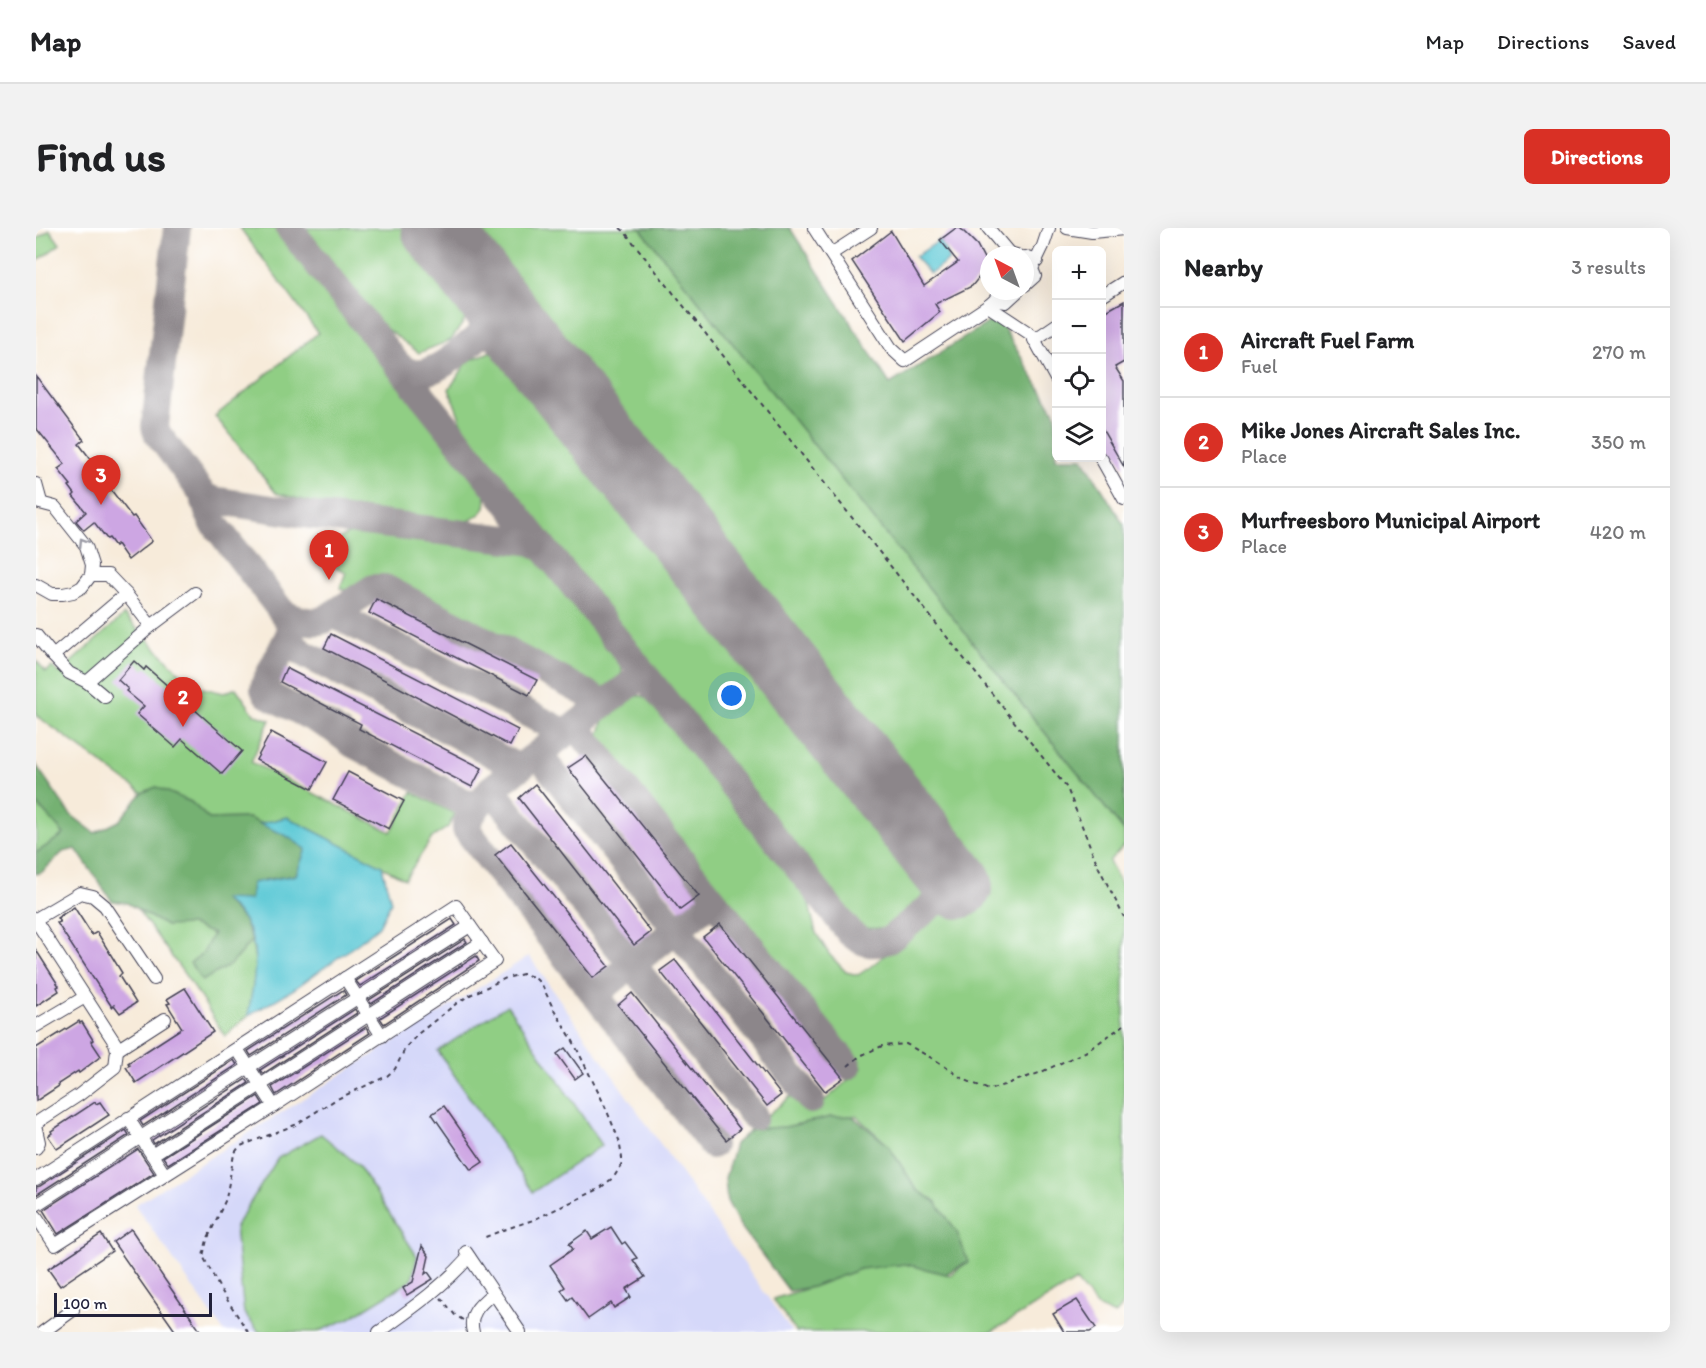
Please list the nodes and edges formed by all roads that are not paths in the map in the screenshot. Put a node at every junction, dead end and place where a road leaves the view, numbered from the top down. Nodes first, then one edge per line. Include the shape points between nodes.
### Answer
1 (814, 228) edge
2 (871, 228) edge
3 (988, 228) edge
4 (1049, 228) edge
5 (1067, 228) edge
6 (1124, 229) edge
7 (1003, 246) edge
8 (831, 254) junction
9 (1034, 256) edge
10 (1124, 282) edge
11 (1106, 294) edge
12 (993, 300) edge
13 (995, 300) edge
14 (1052, 328) edge
15 (1034, 340) junction
16 (1052, 372) edge
17 (1103, 462) edge
18 (36, 484) edge
19 (1124, 499) edge
20 (38, 502) edge
21 (92, 575) junction
22 (36, 585) edge
23 (195, 592) dead end
24 (126, 594) junction
25 (151, 626) junction
26 (36, 635) edge
27 (53, 656) junction
28 (87, 682) junction
29 (105, 697) dead end
30 (36, 920) edge
31 (470, 926) junction
32 (482, 942) junction
33 (345, 978) junction
34 (154, 979) dead end
35 (85, 997) junction
36 (357, 998) junction
37 (368, 1015) junction
38 (165, 1019) dead end
39 (36, 1026) edge
40 (382, 1036) junction
41 (237, 1049) junction
42 (117, 1050) junction
43 (249, 1067) junction
44 (261, 1086) junction
45 (274, 1106) junction
46 (128, 1118) junction
47 (36, 1123) edge
48 (36, 1128) edge
49 (141, 1137) junction
50 (36, 1148) edge
51 (152, 1155) junction
52 (165, 1175) junction
53 (36, 1179) edge
54 (36, 1206) edge
55 (36, 1216) edge
56 (493, 1293) junction
57 (73, 1310) dead end
58 (472, 1327) edge
59 (43, 1332) edge
60 (379, 1332) edge
61 (520, 1332) edge

1 - 8 street
2 - 8 street
3 - 7 street
4 - 9 street
5 - 6 street via 1092,232
8 - 12 street via 891,348 905,361
10 - 11 street
13 - 15 street
14 - 15 street
15 - 16 street
17 - 19 street
18 - 20 street
21 -> 20 street via 83,541 55,507
21 - 22 street via 82,587 63,594 52,594
21 - 24 street via 108,575
23 - 25 street
24 - 25 street
24 - 27 street
25 - 28 street
26 - 27 street
27 - 28 street via 69,673
28 - 29 street
30 - 34 street via 80,893 93,896 105,906
30 - 35 street
31 - 32 street
31 - 33 street via 456,906
31 - 36 street
32 - 37 street
32 - 40 street via 495,961
33 - 36 street
33 - 41 street
35 - 39 street
35 - 42 street
36 - 37 street
36 - 43 street
37 - 40 street
37 - 44 street
38 - 42 street
40 - 45 street
41 - 43 street
41 - 46 street
42 - 47 street via 115,1067
43 - 44 street
43 - 49 street
44 - 45 street
44 - 51 street
45 - 52 street
46 - 49 street
46 - 53 street
48 - 50 street
49 - 51 street
49 - 54 street
51 - 52 street
52 - 55 street via 55,1245
56 - 58 street via 475,1309
56 - 60 street via 467,1254 451,1277
56 - 61 street
57 - 59 street

